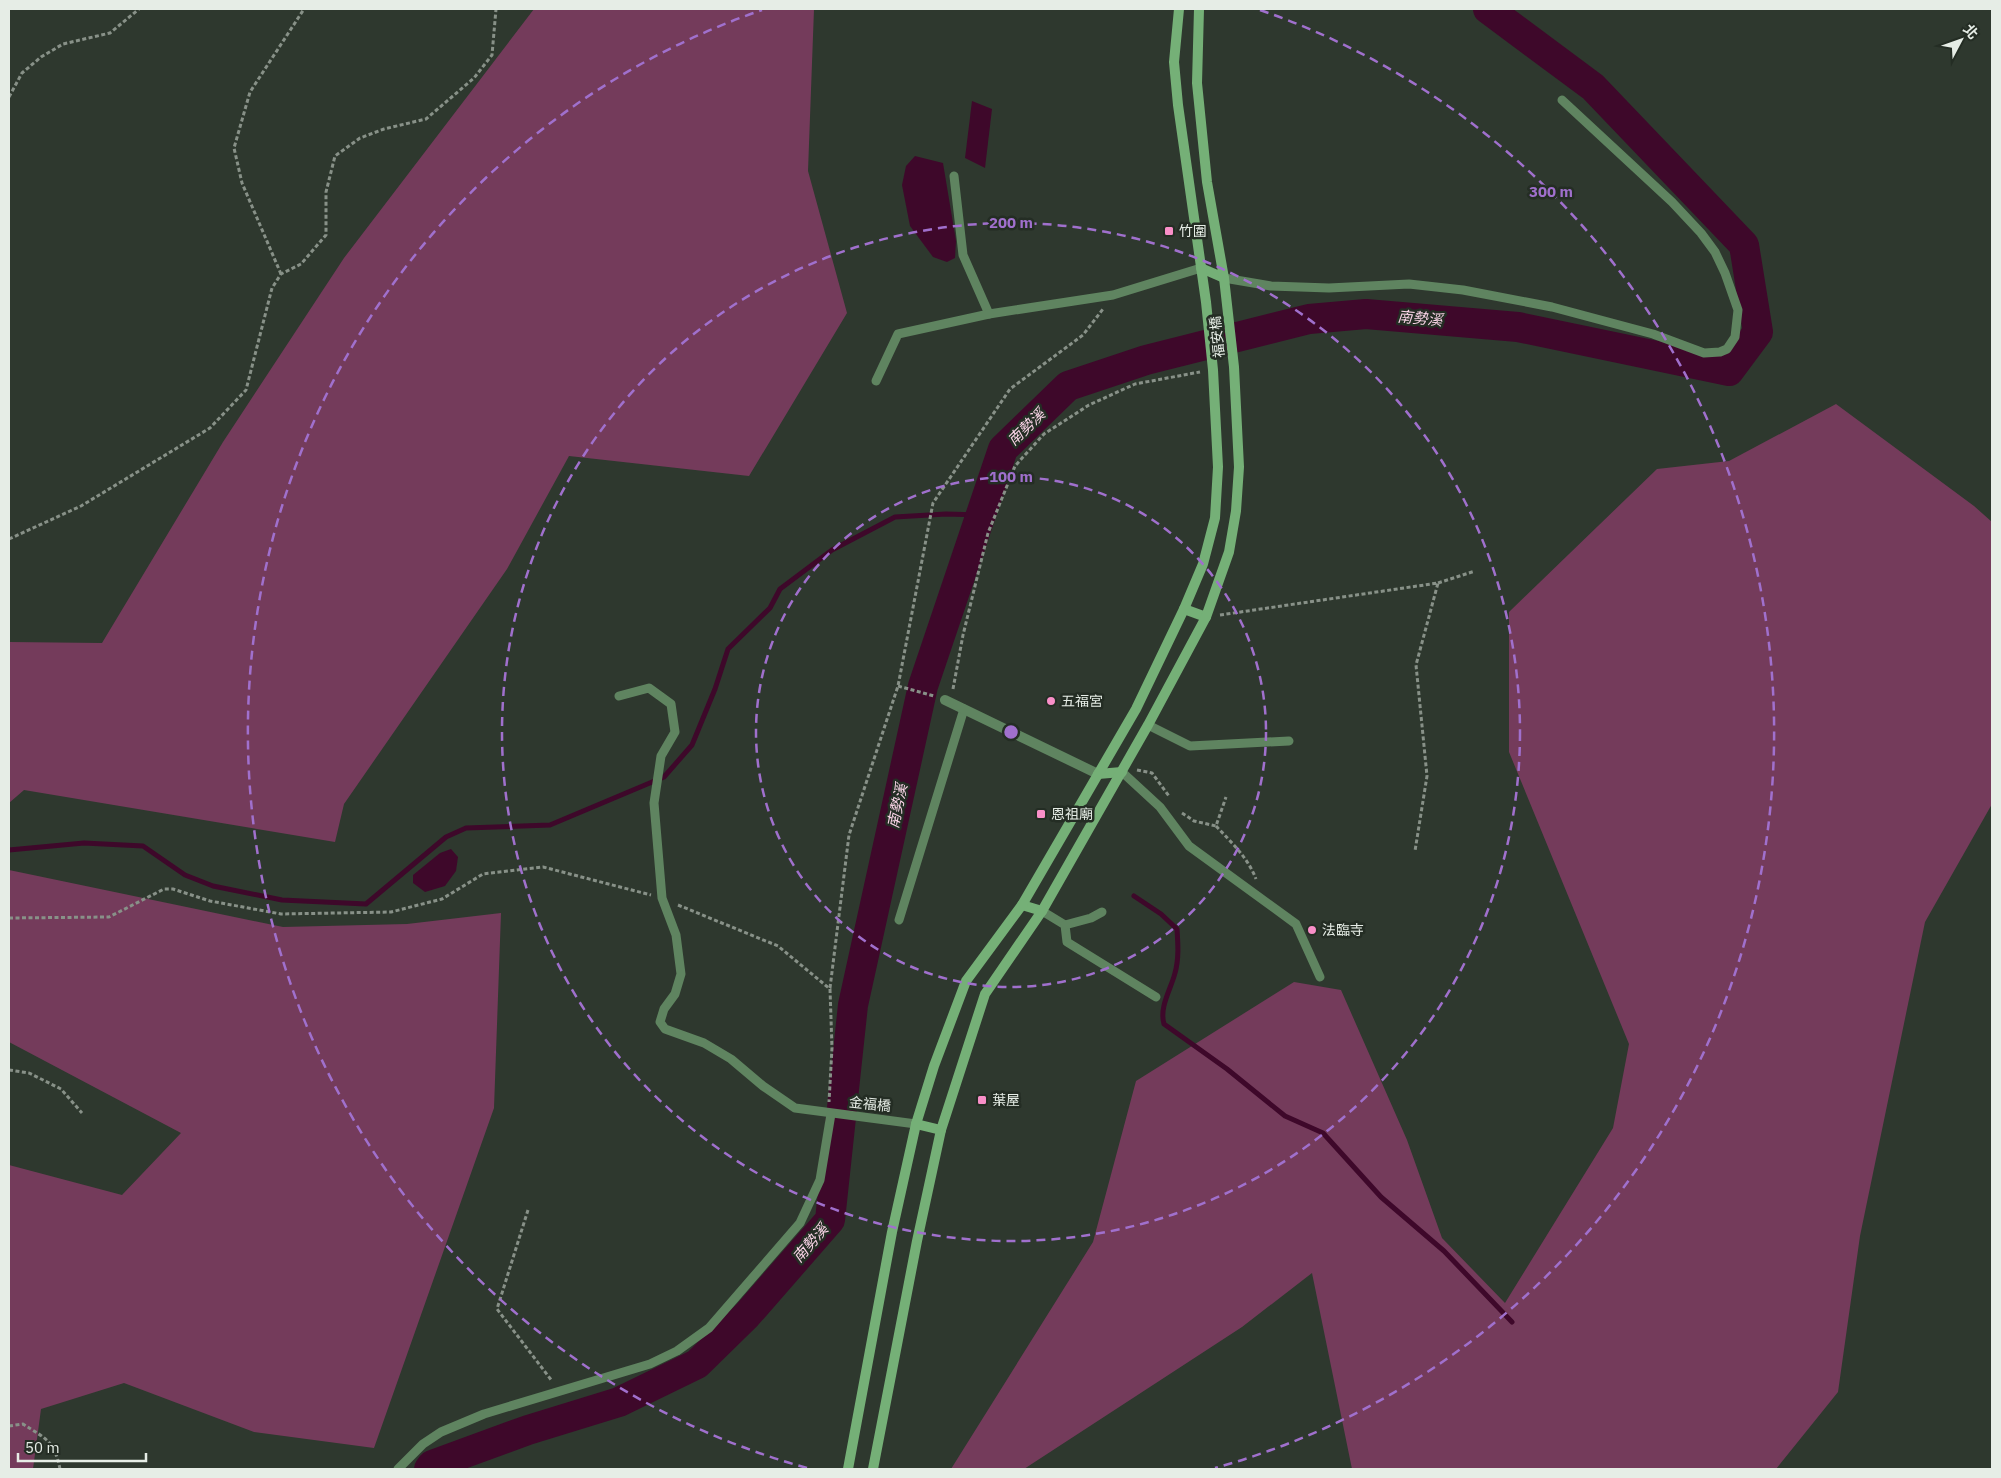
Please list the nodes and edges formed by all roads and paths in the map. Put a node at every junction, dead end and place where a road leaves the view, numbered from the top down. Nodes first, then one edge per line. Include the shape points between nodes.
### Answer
1 (139, 9) edge
2 (304, 9) edge
3 (496, 9) edge
4 (1179, 9) edge
5 (1199, 9) edge
6 (9, 97) edge
7 (1562, 100) dead end
8 (954, 176) dead end
9 (1201, 268) junction
10 (281, 274) junction
11 (1224, 278) junction
12 (1113, 295) junction
13 (989, 314) junction
14 (1212, 366) junction
15 (876, 381) dead end
16 (9, 539) edge
17 (1475, 571) dead end
18 (1438, 583) junction
19 (1184, 609) junction
20 (1206, 617) junction
21 (898, 686) junction
22 (620, 696) dead end
23 (948, 701) junction
24 (964, 709) junction
25 (1148, 725) junction
26 (1289, 742) dead end
27 (1122, 772) junction
28 (1098, 774) junction
29 (1226, 797) dead end
30 (1172, 800) dead end
31 (1177, 807) dead end
32 (1216, 826) junction
33 (1415, 851) dead end
34 (662, 898) junction
35 (1264, 899) junction
36 (1022, 905) junction
37 (1042, 911) junction
38 (1102, 912) dead end
39 (9, 918) edge
40 (899, 920) dead end
41 (1065, 925) junction
42 (1320, 977) dead end
43 (830, 989) junction
44 (1156, 997) dead end
45 (9, 1070) edge
46 (82, 1113) dead end
47 (831, 1114) junction
48 (916, 1124) junction
49 (941, 1130) junction
50 (528, 1210) dead end
51 (560, 1391) junction
52 (9, 1426) edge
53 (60, 1469) edge
54 (398, 1469) edge
55 (848, 1469) edge
56 (873, 1469) edge

1 - 6 path via 110,33 63,44 41,57 22,74
2 - 10 path via 250,92 234,148 242,183
3 - 10 path via 492,55 474,78 426,119 360,138 335,156 326,192 326,235 301,264
4 - 9 street, 福安橋 via 1174,62
5 - 11 street, 福安橋 via 1198,93 1207,182
7 - 11 lane via 1672,202 1714,252 1738,310 1735,337 1727,349 1704,353 1653,334 1570,312 1463,290 1408,284 1329,288 1270,286
8 - 13 lane via 963,255
9 - 11 street
9 - 12 lane
9 - 14 street, 福安橋
10 - 16 path via 272,288 246,390 210,428 81,506
11 - 20 street, 福安橋 via 1234,368 1239,467 1229,552
12 - 13 lane
12 - 21 path via 1083,335 1010,389 934,504
13 - 15 lane via 898,334
14 - 19 street, 福安橋 via 1218,467 1215,518 1203,564
14 - 23 path via 1134,384 1089,405 1044,434 1015,466 988,533
17 - 18 path
18 - 20 path
18 - 33 path via 1416,665 1427,776
19 - 20 street
19 - 28 street, 福安橋 via 1136,709
20 - 25 street, 福安橋
21 - 23 path
21 - 43 path via 849,835
22 - 34 lane via 649,688 671,704 675,732 662,756 654,803
23 - 24 street
24 - 28 street
24 - 40 lane
25 - 26 lane via 1190,746
25 - 27 street, 福安橋
27 - 28 street
27 - 30 path via 1139,770 1152,773
27 - 35 lane via 1160,807 1189,846
27 - 37 street, 福安橋
28 - 36 street, 福安橋
29 - 32 path
31 - 32 path via 1194,821
32 - 35 path via 1253,871
34 - 39 path via 543,867 483,874 442,899 390,912 281,914 164,889 109,917
34 - 43 path via 778,946
34 - 47 lane, 金福橋 via 676,936 682,974 660,1022 665,1030 704,1043 731,1059 795,1108
35 - 42 lane via 1296,924
36 - 37 street
36 - 48 street, 福安橋 via 966,981
37 - 41 lane
37 - 49 street, 福安橋 via 985,994
38 - 41 lane
41 - 44 lane via 1067,942
43 - 47 path
45 - 46 path via 29,1073 61,1090
47 - 48 lane, 金福橋
47 - 51 lane via 820,1180 800,1223 709,1328 677,1351 650,1364
48 - 49 street
48 - 55 street, 福安橋 via 892,1232
49 - 56 street, 福安橋
50 - 51 path via 497,1308
51 - 54 lane via 484,1414 441,1432 423,1444
52 - 53 path via 23,1424 49,1441 57,1453

